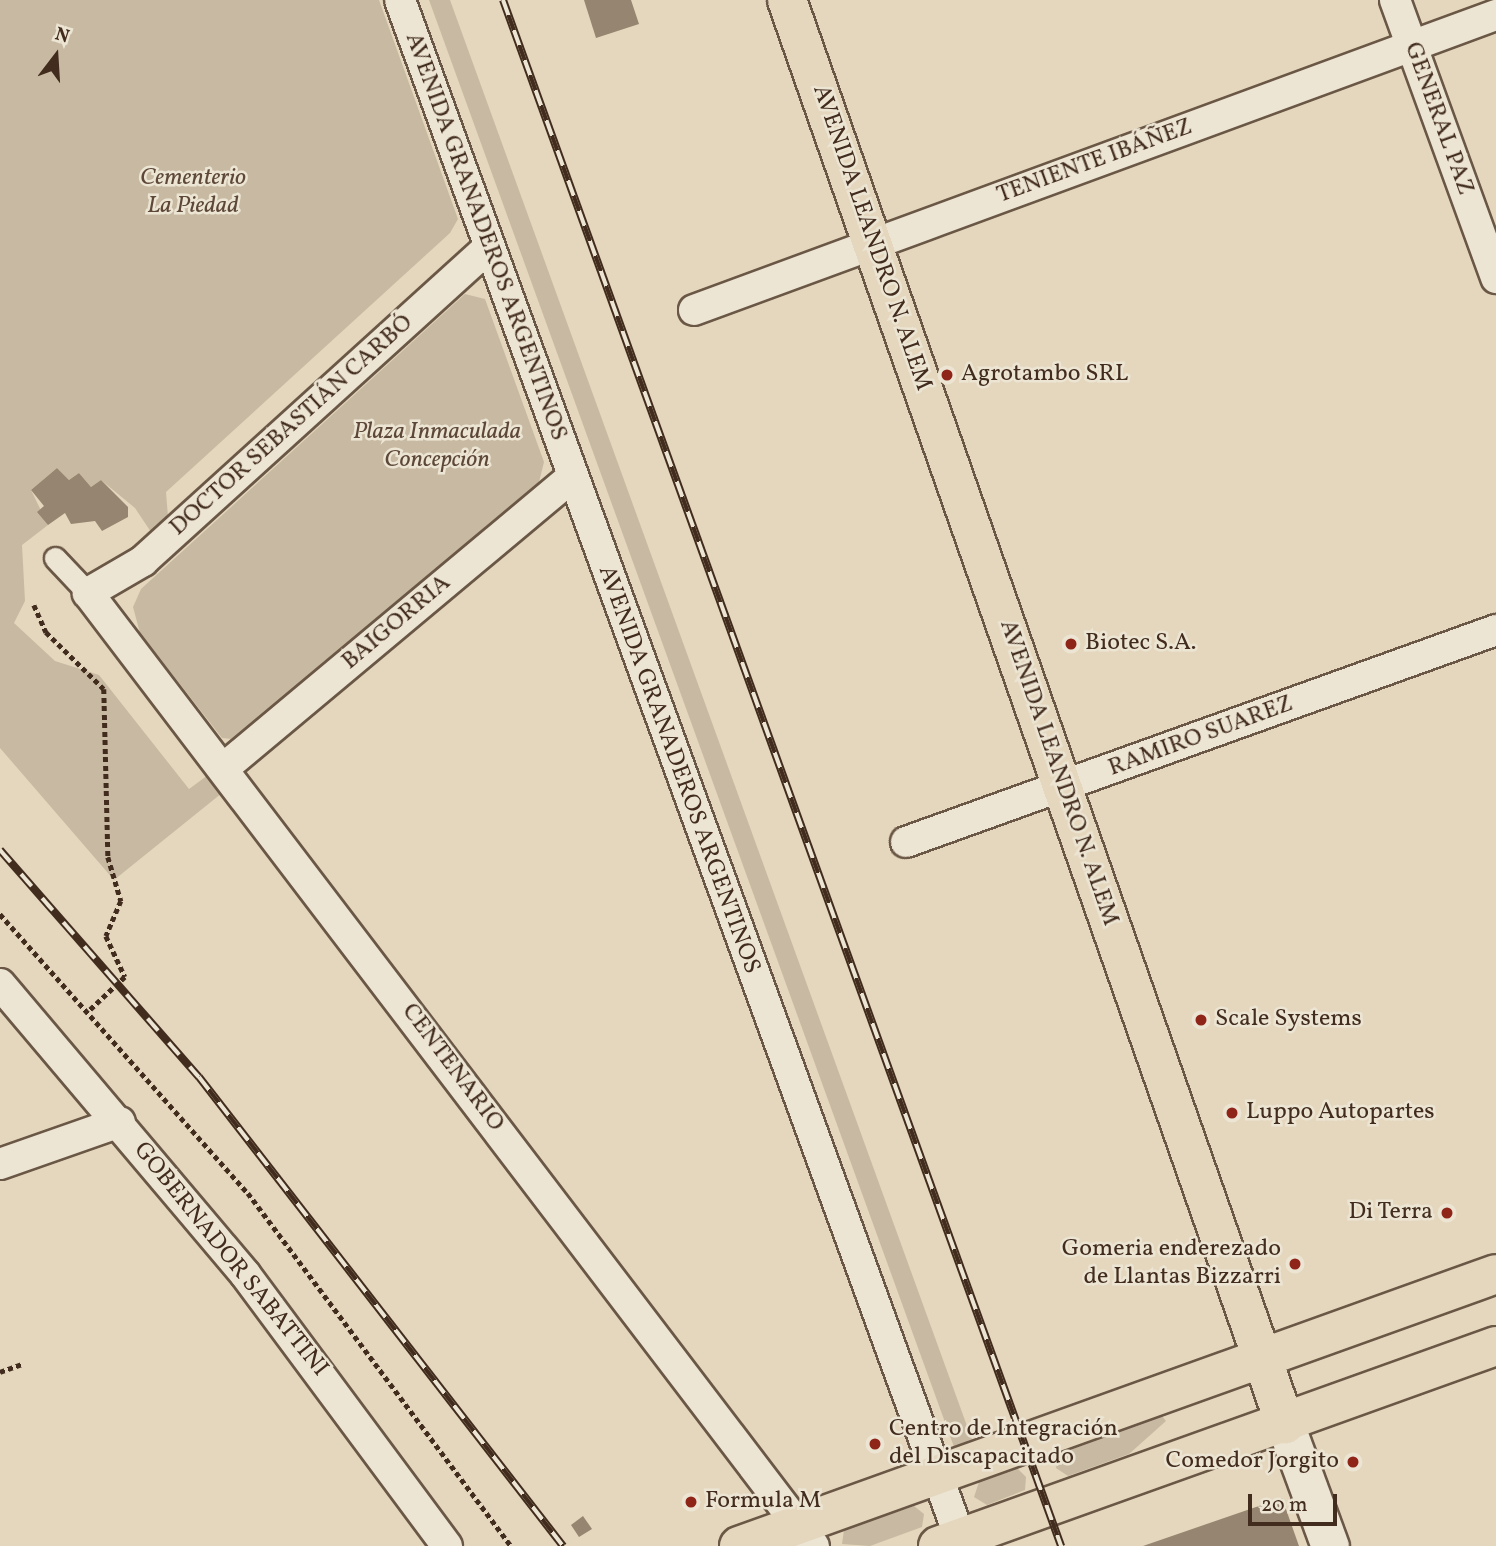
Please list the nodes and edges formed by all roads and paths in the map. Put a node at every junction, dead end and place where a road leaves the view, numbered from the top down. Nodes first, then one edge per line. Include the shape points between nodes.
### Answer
1 (400, 0) edge
2 (787, 0) edge
3 (1395, 0) edge
4 (1496, 15) edge
5 (1412, 46) junction
6 (874, 243) junction
7 (488, 248) junction
8 (1496, 278) edge
9 (694, 310) dead end
10 (571, 478) junction
11 (55, 558) dead end
12 (88, 593) junction
13 (34, 605) dead end
14 (1496, 630) edge
15 (223, 768) junction
16 (1063, 787) junction
17 (906, 842) dead end
18 (0, 914) edge
19 (0, 984) edge
20 (89, 1011) junction
21 (120, 1122) junction
22 (0, 1164) edge
23 (1496, 1274) edge
24 (1496, 1346) edge
25 (1262, 1360) junction
26 (22, 1364) dead end
27 (0, 1372) edge
28 (1285, 1424) junction
29 (938, 1478) junction
30 (807, 1536) edge
31 (949, 1542) edge
32 (447, 1546) edge
33 (511, 1546) edge
34 (739, 1546) edge
35 (1330, 1546) edge

1 - 7 street, AVENIDA GRANADEROS ARGENTINOS
2 - 6 main road, AVENIDA LEANDRO N. ALEM
3 - 5 street, GENERAL PAZ
4 - 5 street, TENIENTE IBÁÑEZ
5 - 6 street, TENIENTE IBÁÑEZ
5 - 8 street, GENERAL PAZ
6 - 9 street, TENIENTE IBÁÑEZ
6 - 16 main road, AVENIDA LEANDRO N. ALEM
7 - 10 street, AVENIDA GRANADEROS ARGENTINOS
7 - 12 street, DOCTOR SEBASTIÁN CARBÓ via 143,561
10 - 15 street, BAIGORRIA
10 - 29 street, AVENIDA GRANADEROS ARGENTINOS
11 - 12 street
12 - 15 street, CENTENARIO
13 - 20 path via 46,632 104,689 108,857 121,901 106,936 125,977
14 - 16 street, RAMIRO SUAREZ
15 - 30 street, CENTENARIO
16 - 17 street, RAMIRO SUAREZ
16 - 25 main road, AVENIDA LEANDRO N. ALEM
18 - 20 path
19 - 21 street, GOBERNADOR SABATTINI
20 - 33 path via 248,1193
21 - 22 street
21 - 32 street, GOBERNADOR SABATTINI via 253,1285
23 - 25 main road
24 - 28 main road
25 - 28 main road, AVENIDA LEANDRO N. ALEM
25 - 29 main road
26 - 27 path
28 - 31 main road
28 - 35 street, AVENIDA LEANDRO N. ALEM
29 - 30 main road
29 - 31 street, AVENIDA GRANADEROS ARGENTINOS
30 - 34 main road

